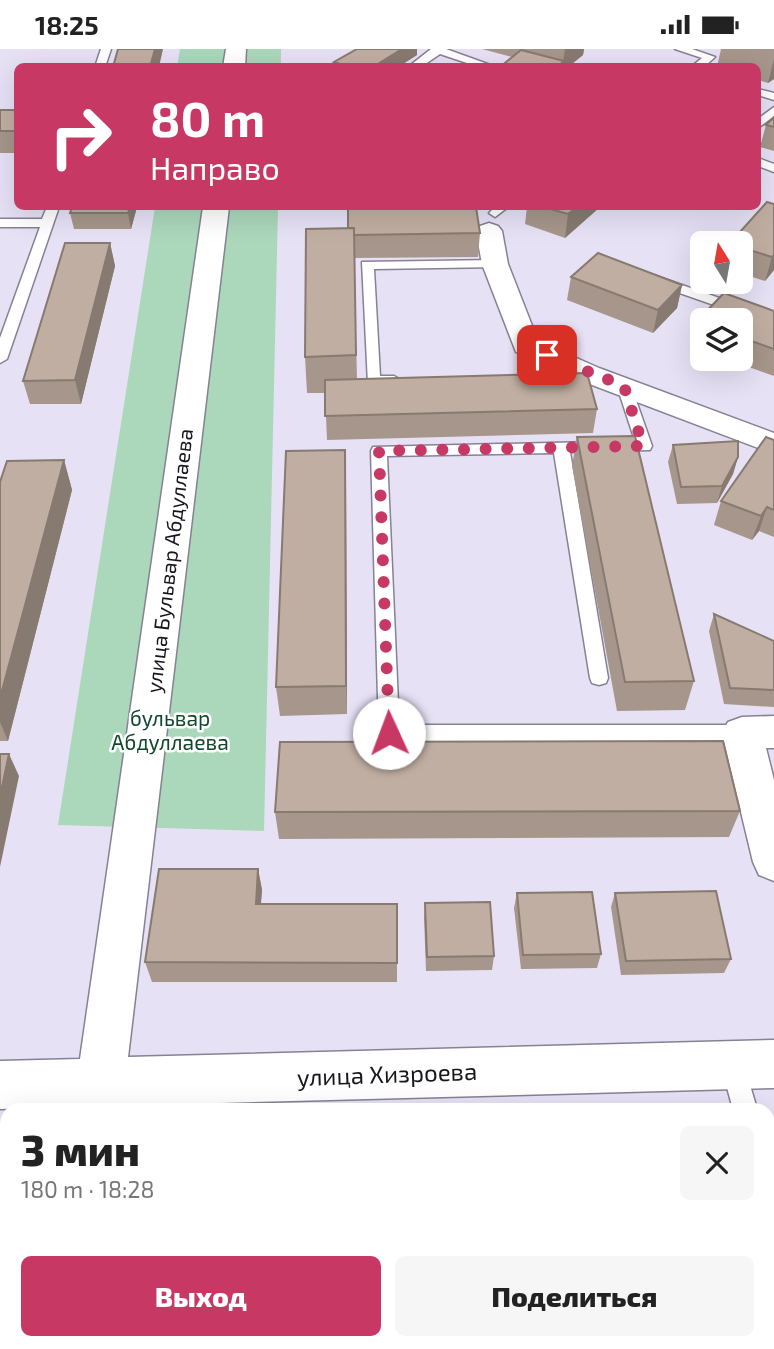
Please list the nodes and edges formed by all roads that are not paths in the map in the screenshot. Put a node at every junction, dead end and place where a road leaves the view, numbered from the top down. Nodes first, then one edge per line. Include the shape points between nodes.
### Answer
1 (438, 49) edge
2 (680, 49) edge
3 (419, 63) edge
4 (479, 63) edge
5 (701, 63) edge
6 (774, 110) edge
7 (761, 122) edge
8 (52, 210) edge
9 (216, 210) edge
10 (495, 217) edge
11 (0, 223) edge
12 (47, 223) junction
13 (495, 264) junction
14 (647, 277) edge
15 (774, 322) edge
16 (0, 359) edge
17 (589, 374) junction
18 (548, 375) edge
19 (413, 380) edge
20 (624, 386) junction
21 (774, 444) edge
22 (561, 448) junction
23 (599, 678) dead end
24 (758, 733) edge
25 (772, 849) edge
26 (750, 1079) edge
27 (102, 1083) junction
28 (0, 1085) edge

1 - 3 lane
1 - 4 lane
2 - 5 lane via 710,57
6 - 7 lane
8 - 12 lane
9 - 27 street, улица Бульвар Абдуллаева
10 - 13 street
11 - 12 lane
12 - 16 lane
13 - 17 street via 526,346
13 - 19 lane via 367,265 373,381
14 - 15 lane
17 - 18 lane
17 - 20 street
20 - 21 street
20 - 22 lane via 643,446
22 - 23 lane
22 - 24 lane via 379,451 389,733
24 - 25 street
26 - 27 street, улица Хизроева via 174,1091
27 - 28 street, улица Хизроева

